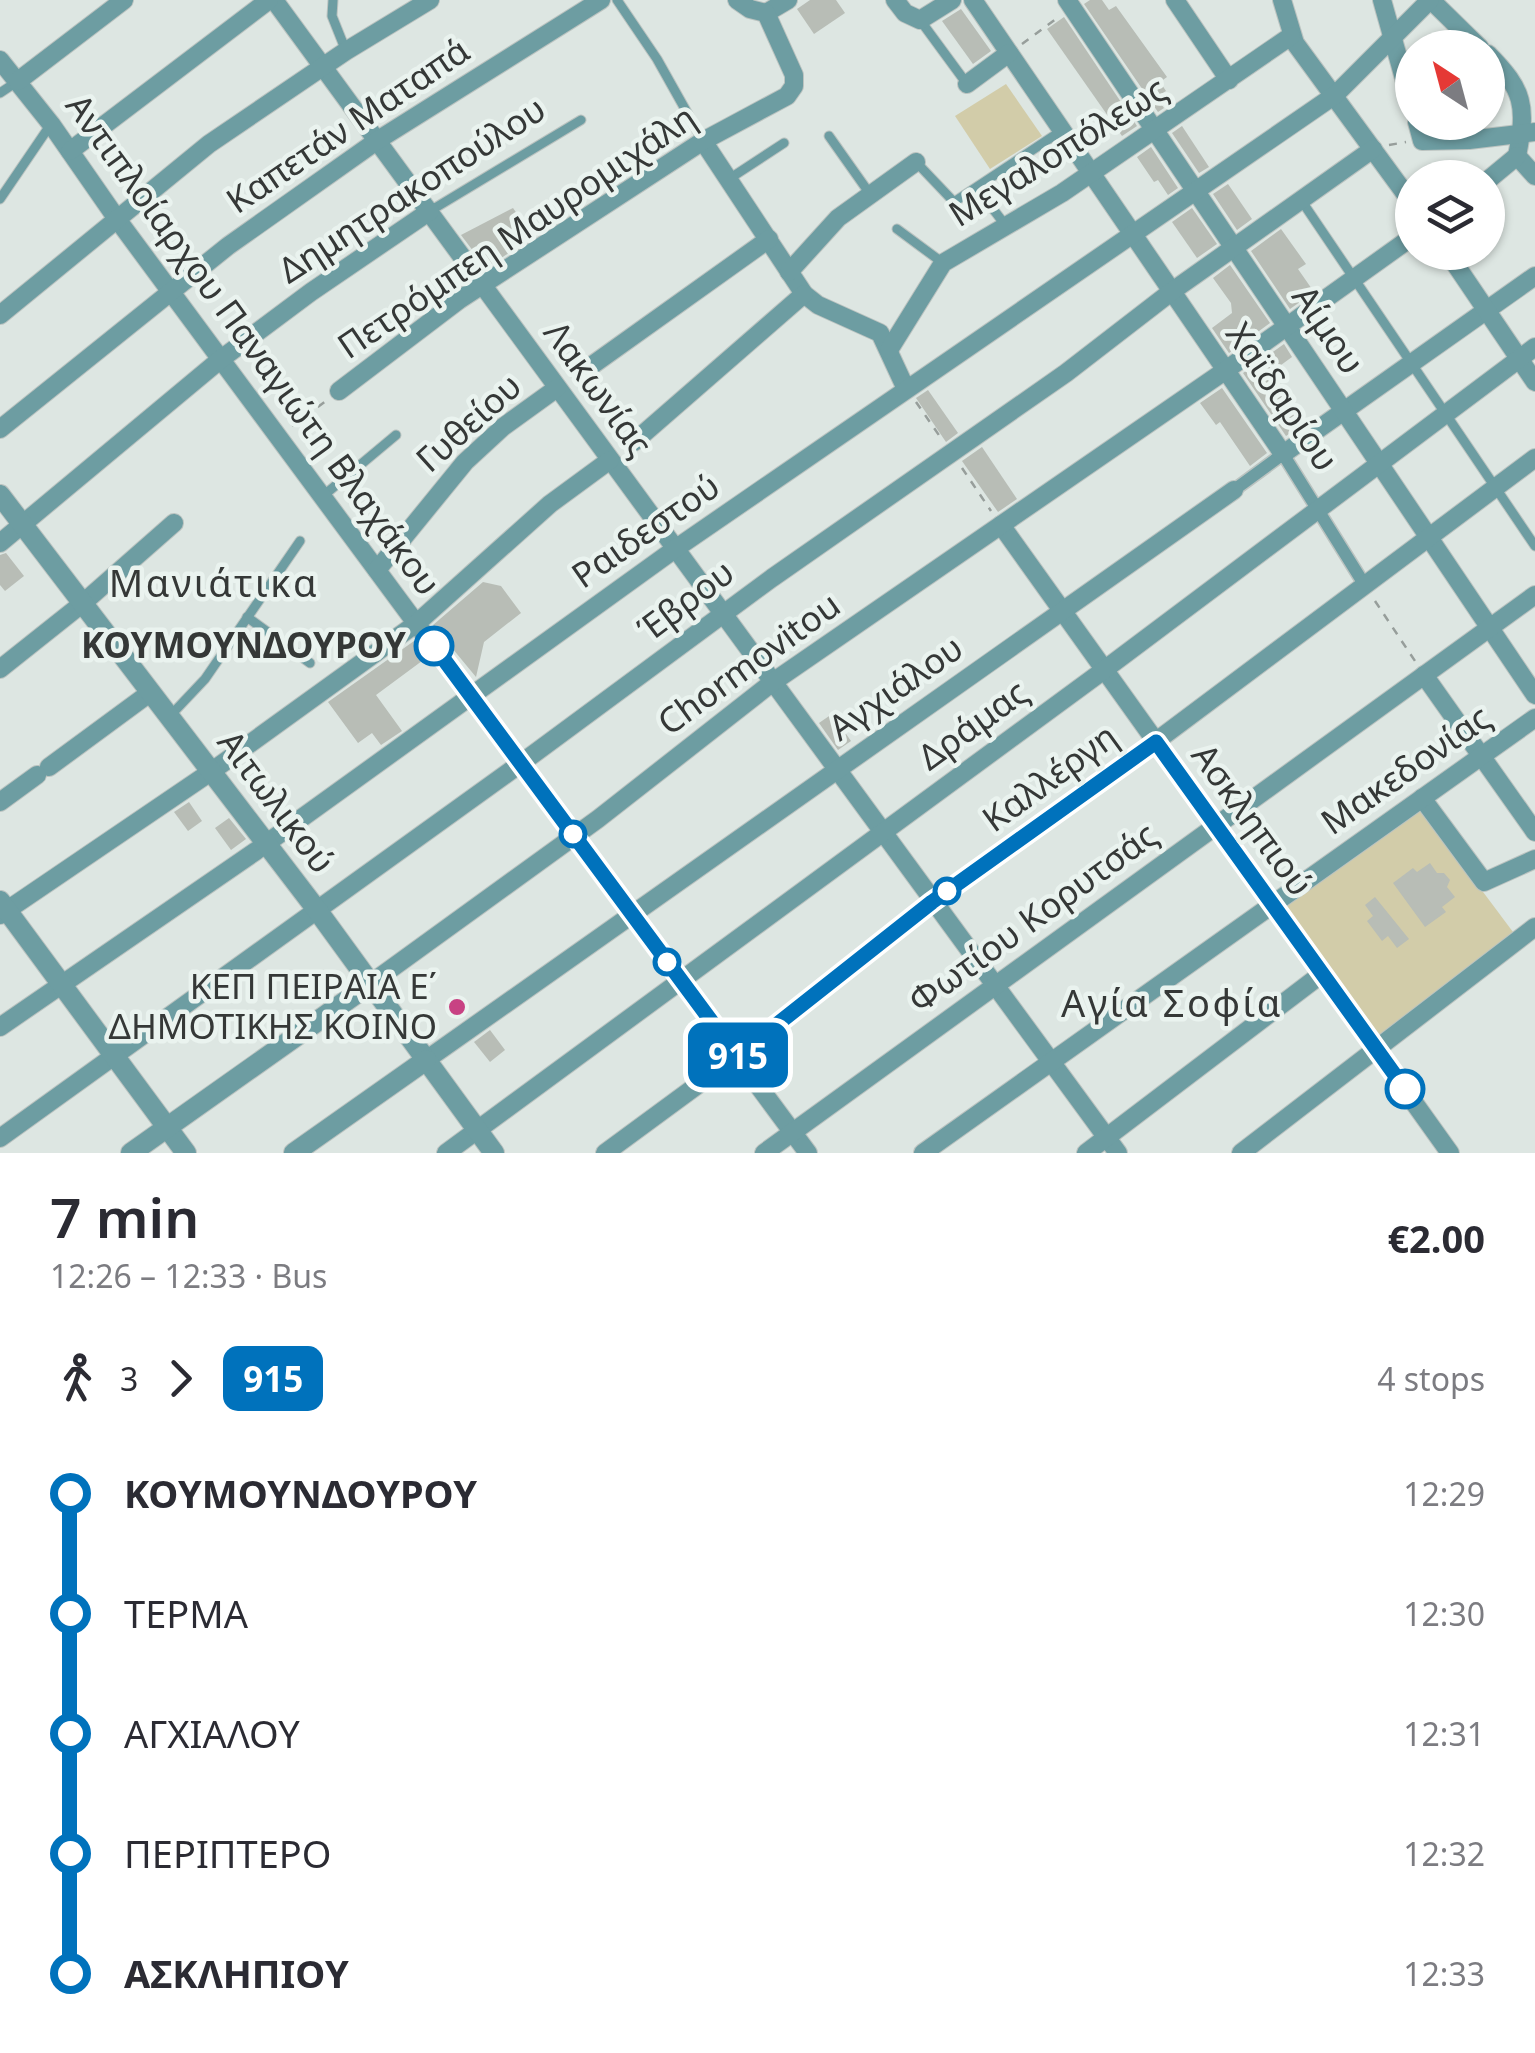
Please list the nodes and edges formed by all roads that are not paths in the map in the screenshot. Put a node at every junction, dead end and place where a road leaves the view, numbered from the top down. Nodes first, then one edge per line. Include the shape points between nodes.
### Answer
1 (124, 0) edge
2 (272, 0) edge
3 (334, 0) edge
4 (430, 0) edge
5 (600, 0) edge
6 (616, 0) edge
7 (737, 0) edge
8 (788, 0) edge
9 (895, 0) edge
10 (952, 0) edge
11 (973, 0) edge
12 (1175, 0) edge
13 (1282, 0) edge
14 (1382, 0) edge
15 (1431, 0) edge
16 (1070, 4) edge
17 (766, 13) junction
18 (920, 20) junction
19 (1462, 30) edge
20 (1291, 36) junction
21 (1394, 37) junction
22 (1395, 41) edge
23 (346, 52) junction
24 (1009, 54) junction
25 (0, 60) edge
26 (1505, 67) edge
27 (322, 68) junction
28 (1229, 80) junction
29 (18, 81) junction
30 (967, 84) joint
31 (1526, 84) edge
32 (0, 92) edge
33 (1335, 96) junction
34 (581, 120) dead end
35 (51, 124) junction
36 (1155, 130) junction
37 (1061, 131) junction
38 (1528, 133) edge
39 (829, 136) dead end
40 (378, 140) junction
41 (704, 141) junction
42 (784, 143) dead end
43 (1373, 149) junction
44 (70, 151) junction
45 (1517, 156) junction
46 (916, 162) joint
47 (1505, 166) edge
48 (1090, 174) junction
49 (1535, 176) edge
50 (729, 179) junction
51 (1395, 179) edge
52 (977, 188) junction
53 (1196, 192) junction
54 (870, 194) junction
55 (0, 198) edge
56 (1301, 200) junction
57 (430, 211) junction
58 (118, 218) junction
59 (1007, 227) junction
60 (897, 229) dead end
61 (1132, 235) junction
62 (769, 239) junction
63 (1234, 247) junction
64 (1395, 249) edge
65 (943, 263) junction
66 (1459, 270) edge
67 (789, 272) junction
68 (1535, 276) edge
69 (1354, 278) junction
70 (483, 286) junction
71 (171, 291) junction
72 (1171, 292) junction
73 (804, 294) junction
74 (1486, 311) junction
75 (0, 315) edge
76 (1286, 326) junction
77 (1535, 346) edge
78 (889, 350) junction
79 (1518, 358) junction
80 (221, 359) junction
81 (1412, 362) junction
82 (591, 366) dead end
83 (1226, 370) junction
84 (1535, 382) edge
85 (557, 388) junction
86 (906, 389) junction
87 (339, 391) road end
88 (1343, 410) junction
89 (1444, 413) junction
90 (0, 429) edge
91 (396, 435) dead end
92 (634, 442) dead end
93 (1283, 454) junction
94 (1535, 458) edge
95 (610, 460) junction
96 (1378, 462) junction
97 (1495, 487) junction
98 (1234, 490) joint
99 (0, 496) edge
100 (323, 496) junction
101 (1316, 509) junction
102 (174, 523) dead end
103 (22, 524) junction
104 (1001, 526) junction
105 (1428, 536) junction
106 (300, 541) dead end
107 (0, 543) edge
108 (1535, 546) edge
109 (675, 549) junction
110 (377, 570) junction
111 (1364, 584) junction
112 (1535, 595) edge
113 (83, 604) junction
114 (1062, 611) junction
115 (722, 614) junction
116 (247, 617) junction
117 (417, 624) junction
118 (1490, 628) junction
119 (310, 662) dead end
120 (0, 669) edge
121 (1104, 670) junction
122 (1424, 675) junction
123 (773, 682) junction
124 (151, 692) junction
125 (1535, 695) edge
126 (470, 696) junction
127 (170, 716) junction
128 (1535, 718) edge
129 (1156, 742) junction
130 (1482, 756) junction
131 (520, 764) junction
132 (836, 769) junction
133 (212, 771) junction
134 (1422, 798) junction
135 (0, 802) edge
136 (1216, 826) junction
137 (882, 832) junction
138 (1535, 832) edge
139 (574, 836) junction
140 (265, 842) junction
141 (1535, 858) edge
142 (932, 902) junction
143 (1273, 904) junction
144 (2, 908) edge
145 (317, 910) junction
146 (631, 914) junction
147 (1535, 927) edge
148 (1326, 971) junction
149 (680, 980) junction
150 (61, 984) junction
151 (370, 984) junction
152 (995, 986) junction
153 (0, 1027) edge
154 (1377, 1051) junction
155 (114, 1056) junction
156 (737, 1056) junction
157 (426, 1060) junction
158 (1051, 1062) junction
159 (167, 1128) junction
160 (477, 1130) junction
161 (793, 1132) junction
162 (1107, 1137) junction
163 (0, 1138) edge
164 (1446, 1147) edge
165 (131, 1153) edge
166 (186, 1153) edge
167 (294, 1153) edge
168 (446, 1153) edge
169 (494, 1153) edge
170 (605, 1153) edge
171 (764, 1153) edge
172 (808, 1153) edge
173 (923, 1153) edge
174 (1086, 1153) edge
175 (1118, 1153) edge
176 (1240, 1153) edge
177 (1424, 1153) edge

1 - 29 street
2 - 27 street, Λακωνίας
2 - 44 street
3 - 23 lane via 332,16
4 - 23 street
5 - 40 street, Καπετάν Ματαπά
6 - 41 lane
7 - 17 street
8 - 17 street
9 - 18 street
10 - 18 street
11 - 24 street, Χαϊδαρίου
12 - 28 street
13 - 20 street
14 - 21 street
15 - 19 street
15 - 21 street, Ραιδεστού
16 - 36 street, Αίμου
17 - 41 street, Πετρόμπεη Μαυρομιχάλη via 794,86
18 - 30 lane
20 - 28 street, Μεγαλοπόλεως
20 - 33 street
21 - 22 street
21 - 33 street, Ραιδεστού
23 - 27 street
24 - 30 street
24 - 37 street, Χαϊδαρίου
25 - 29 street, Αντιπλοίαρχου Παναγιώτη Βλαχάκου
26 - 31 street
27 - 40 street, Λακωνίας
27 - 58 street via 209,144
28 - 36 street, Μεγαλοπόλεως
29 - 32 lane
29 - 35 street, Αντιπλοίαρχου Παναγιώτη Βλαχάκου
31 - 38 street
33 - 43 street
33 - 53 street, Ραιδεστού
34 - 57 lane, Δημητρακοπούλου
35 - 44 street, Αντιπλοίαρχου Παναγιώτη Βλαχάκου
35 - 55 lane
36 - 48 street, Μεγαλοπόλεως
36 - 53 street, Αίμου
37 - 48 street, Χαϊδαρίου
37 - 52 lane
38 - 45 street
39 - 54 lane
40 - 57 street, Λακωνίας
40 - 71 street, Καπετάν Ματαπά
41 - 50 street
41 - 70 street, Πετρόμπεη Μαυρομιχάλη
42 - 50 lane
43 - 51 street
43 - 56 street, Έβρου
44 - 58 street, Αντιπλοίαρχου Παναγιώτη Βλαχάκου
45 - 47 street
45 - 49 street
46 - 52 lane via 954,202
46 - 54 street
48 - 59 street, Μεγαλοπόλεως
48 - 61 street, Χαϊδαρίου
50 - 62 street
52 - 59 lane
53 - 61 street, Ραιδεστού
53 - 63 street, Αίμου
54 - 67 street
56 - 63 street, Έβρου
56 - 69 lane
57 - 70 street, Λακωνίας
57 - 80 street, Δημητρακοπούλου
58 - 71 street, Αντιπλοίαρχου Παναγιώτη Βλαχάκου
58 - 75 street
59 - 65 street, Μεγαλοπόλεως
60 - 65 lane
61 - 72 street, Χαϊδαρίου
61 - 86 street, Ραιδεστού
62 - 67 street
62 - 82 street
63 - 72 street, Έβρου
63 - 76 street, Αίμου
64 - 69 street, Chormovitou
65 - 78 street, Μεγαλοπόλεως
66 - 74 street
67 - 73 street
68 - 74 street, Αγχιάλου
69 - 76 street, Chormovitou
69 - 81 lane
70 - 85 street, Λακωνίας
70 - 87 street, Πετρόμπεη Μαυρομιχάλη
71 - 80 street, Αντιπλοίαρχου Παναγιώτη Βλαχάκου
71 - 90 street, Καπετάν Ματαπά
72 - 83 street, Χαϊδαρίου
72 - 115 street, Έβρου
73 - 78 street via 872,326
73 - 92 street
74 - 79 street
74 - 81 street, Αγχιάλου
76 - 83 street, Chormovitou
76 - 88 street, Αίμου
77 - 79 street, Δράμας
78 - 86 street
79 - 84 street
79 - 89 street, Δράμας
80 - 100 street, Αντιπλοίαρχου Παναγιώτη Βλαχάκου
80 - 103 street, Δημητρακοπούλου
81 - 88 street, Αγχιάλου
81 - 89 lane
83 - 93 street, Χαϊδαρίου
83 - 104 street, Chormovitou
85 - 95 street, Λακωνίας
85 - 110 street, Γυθείου via 465,462
86 - 109 street, Ραιδεστού
88 - 93 street, Αγχιάλου
88 - 96 street, Αίμου
89 - 96 street, Δράμας
89 - 97 lane
91 - 100 lane
93 - 98 street, Αγχιάλου
93 - 101 street, Χαϊδαρίου
94 - 97 street, Καλλέργη
95 - 109 street, Λακωνίας
95 - 117 street via 550,504
96 - 101 street, Δράμας
96 - 105 street, Αίμου
97 - 105 street, Καλλέργη
97 - 108 lane
98 - 114 street, Αγχιάλου
99 - 103 street, Αιτωλικού
100 - 110 street, Αντιπλοίαρχου Παναγιώτη Βλαχάκου
101 - 111 street, Χαϊδαρίου
101 - 121 street, Δράμας
102 - 113 street
103 - 107 street, Δημητρακοπούλου
103 - 113 street, Αιτωλικού
104 - 114 street, Ασκληπιού
104 - 123 street, Chormovitou
105 - 111 street, Καλλέργη
105 - 118 street, Αίμου
106 - 116 lane
109 - 115 street, Λακωνίας
109 - 126 street, Ραιδεστού
110 - 117 street, Αντιπλοίαρχου Παναγιώτη Βλαχάκου
111 - 129 street, Καλλέργη
112 - 118 street, Φωτίου Κορυτσάς
113 - 120 street
113 - 124 street, Αιτωλικού
114 - 121 street, Ασκληπιού
114 - 132 street, Αγχιάλου
115 - 123 street, Λακωνίας
115 - 131 street, Έβρου
116 - 119 lane
116 - 127 lane via 194,694
117 - 126 street, Αντιπλοίαρχου Παναγιώτη Βλαχάκου
117 - 133 street
118 - 122 street, Φωτίου Κορυτσάς
118 - 125 street, Αίμου
121 - 129 street, Ασκληπιού
121 - 137 street, Δράμας
122 - 130 street
122 - 136 street, Φωτίου Κορυτσάς
123 - 132 street, Λακωνίας
123 - 139 street, Chormovitou
124 - 127 street, Αιτωλικού
124 - 135 street
126 - 131 street, Αντιπλοίαρχου Παναγιώτη Βλαχάκου
126 - 140 street, Ραιδεστού
127 - 133 street, Αιτωλικού
128 - 130 street, Μακεδονίας
129 - 136 street, Ασκληπιού
129 - 142 street, Καλλέργη
130 - 134 street, Μακεδονίας
130 - 138 street
131 - 139 street, Αντιπλοίαρχου Παναγιώτη Βλαχάκου
131 - 145 street, Έβρου
132 - 137 street, Λακωνίας
132 - 146 street, Αγχιάλου
133 - 140 street, Αιτωλικού
133 - 144 street
134 - 141 street via 1484,882
134 - 143 street, Μακεδονίας
136 - 143 street, Ασκληπιού
136 - 152 street, Φωτίου Κορυτσάς
137 - 142 street, Λακωνίας
137 - 149 street, Δράμας
139 - 146 street, Αντιπλοίαρχου Παναγιώτη Βλαχάκου
139 - 151 street, Chormovitou
140 - 145 street, Αιτωλικού
140 - 150 street, Ραιδεστού
142 - 152 street, Λακωνίας
142 - 156 street, Καλλέργη
143 - 148 street, Ασκληπιού
143 - 158 street, Μακεδονίας
144 - 150 street
145 - 151 street, Αιτωλικού
145 - 155 street, Έβρου
146 - 149 street, Αντιπλοίαρχου Παναγιώτη Βλαχάκου
146 - 157 street, Αγχιάλου
147 - 154 street
148 - 154 street, Ασκληπιού
148 - 162 street
149 - 156 street, Αντιπλοίαρχου Παναγιώτη Βλαχάκου
149 - 160 street, Δράμας
150 - 153 street, Ραιδεστού
150 - 155 street
151 - 157 street, Αιτωλικού
151 - 159 street, Chormovitou
152 - 158 street, Λακωνίας
152 - 161 street, Φωτίου Κορυτσάς
154 - 164 street, Ασκληπιού
154 - 176 street
155 - 159 street
155 - 163 street, Έβρου
156 - 161 street, Αντιπλοίαρχου Παναγιώτη Βλαχάκου
156 - 170 street, Καλλέργη
157 - 160 street, Αιτωλικού
157 - 167 street, Αγχιάλου
158 - 162 street, Λακωνίας
158 - 173 street, Μακεδονίας
159 - 165 street, Chormovitou
159 - 166 street
160 - 168 street, Δράμας
160 - 169 street, Αιτωλικού
161 - 171 street, Φωτίου Κορυτσάς
161 - 172 street, Αντιπλοίαρχου Παναγιώτη Βλαχάκου
162 - 174 street
162 - 175 street, Λακωνίας
164 - 177 street

